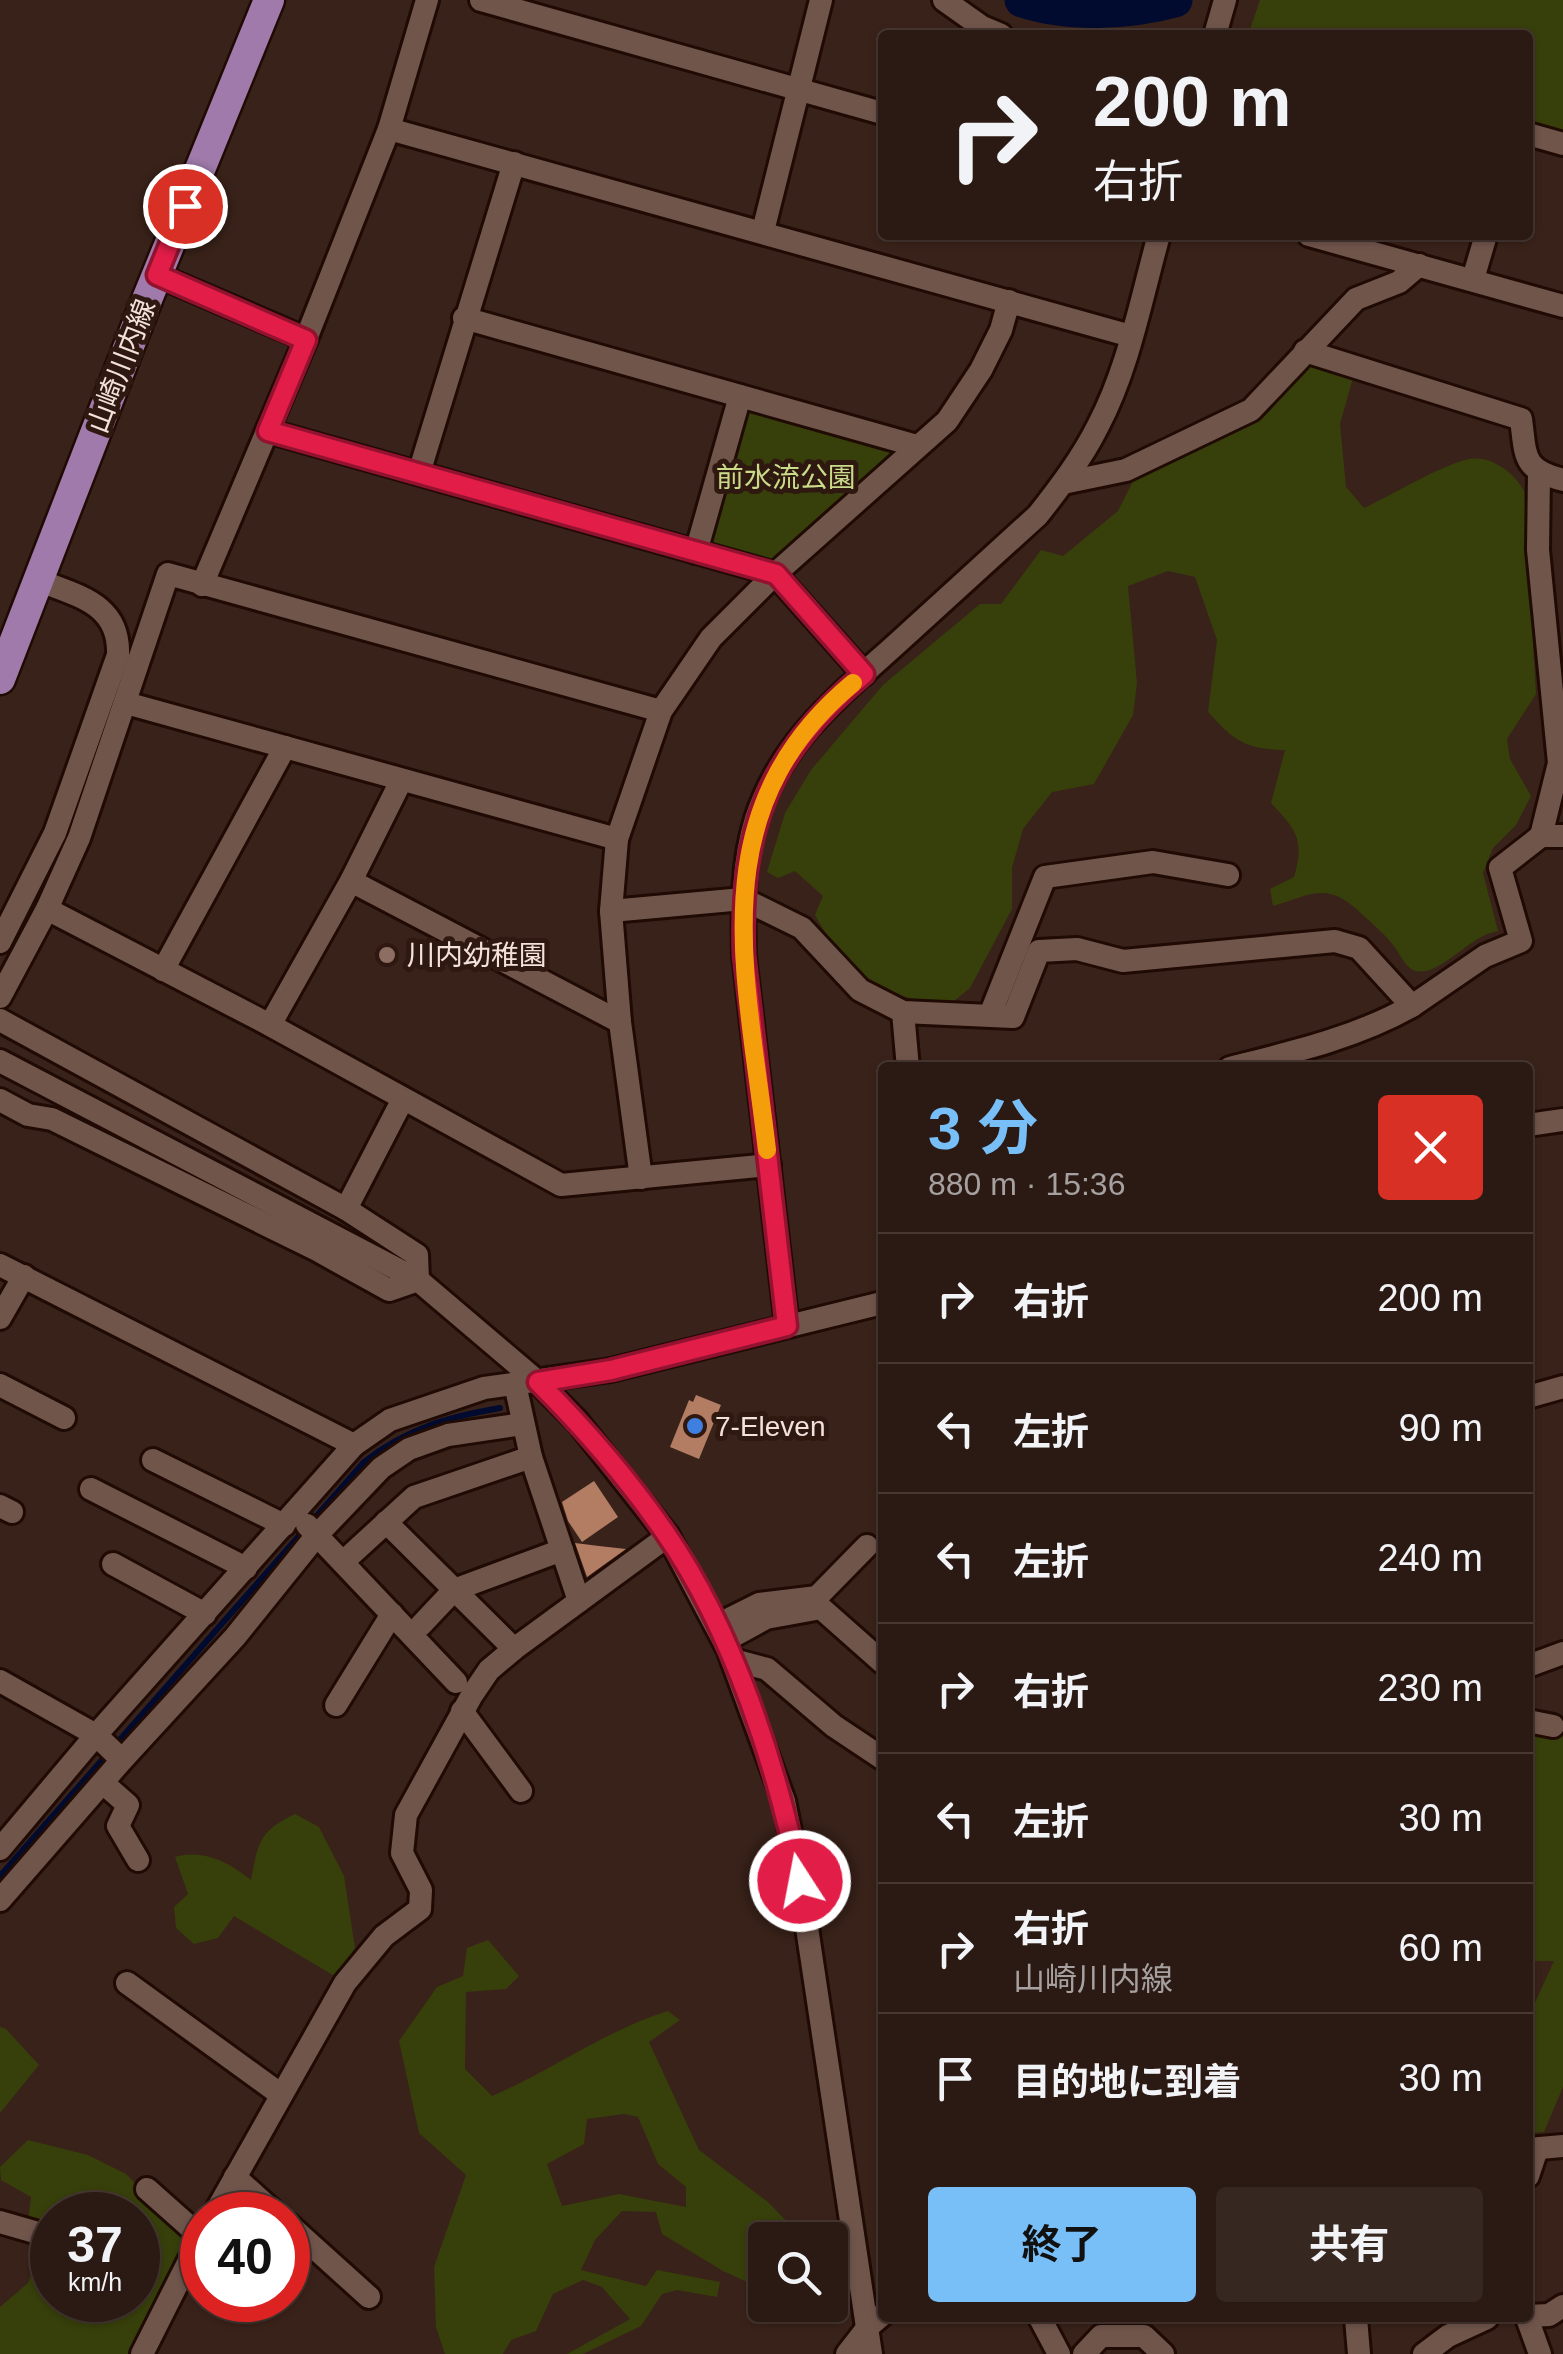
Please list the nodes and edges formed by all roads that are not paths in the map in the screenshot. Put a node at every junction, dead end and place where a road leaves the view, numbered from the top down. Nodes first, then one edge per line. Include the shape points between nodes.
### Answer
1 (269, 0) edge
2 (426, 0) edge
3 (481, 0) edge
4 (822, 0) edge
5 (944, 0) edge
6 (1225, 0) edge
7 (990, 30) edge
8 (1216, 30) edge
9 (801, 89) junction
10 (878, 111) edge
11 (390, 129) junction
12 (1533, 135) edge
13 (1563, 144) edge
14 (514, 163) junction
15 (763, 231) junction
16 (1158, 240) edge
17 (1327, 240) edge
18 (1485, 240) edge
19 (1419, 265) junction
20 (157, 275) junction
21 (1474, 279) junction
22 (1009, 301) junction
23 (1563, 306) edge
24 (464, 318) junction
25 (1132, 336) junction
26 (306, 340) junction
27 (1305, 352) junction
28 (740, 396) junction
29 (268, 431) junction
30 (917, 446) junction
31 (419, 473) junction
32 (1539, 474) junction
33 (1563, 480) edge
34 (1063, 483) junction
35 (696, 552) junction
36 (776, 574) junction
37 (38, 580) junction
38 (202, 584) junction
39 (864, 674) junction
40 (0, 678) edge
41 (126, 704) junction
42 (661, 711) junction
43 (285, 747) junction
44 (401, 781) junction
45 (1552, 836) edge
46 (617, 838) junction
47 (1228, 876) dead end
48 (352, 881) junction
49 (742, 899) junction
50 (47, 909) junction
51 (612, 911) junction
52 (0, 942) edge
53 (163, 970) junction
54 (0, 997) edge
55 (1412, 1006) junction
56 (903, 1012) junction
57 (990, 1015) junction
58 (0, 1020) edge
59 (620, 1022) junction
60 (270, 1026) junction
61 (1321, 1057) edge
62 (0, 1061) edge
63 (907, 1062) edge
64 (1280, 1062) edge
65 (403, 1099) junction
66 (0, 1100) edge
67 (1563, 1120) edge
68 (1533, 1124) edge
69 (769, 1165) junction
70 (641, 1178) junction
71 (346, 1210) junction
72 (0, 1265) edge
73 (24, 1276) junction
74 (418, 1280) junction
75 (878, 1304) edge
76 (0, 1318) edge
77 (787, 1326) junction
78 (527, 1383) junction
79 (0, 1384) edge
80 (1563, 1387) edge
81 (1533, 1396) edge
82 (64, 1418) dead end
83 (522, 1424) junction
84 (354, 1444) junction
85 (531, 1457) junction
86 (153, 1460) dead end
87 (91, 1488) dead end
88 (289, 1519) junction
89 (386, 1522) junction
90 (318, 1535) junction
91 (668, 1536) junction
92 (867, 1546) dead end
93 (562, 1550) junction
94 (343, 1562) junction
95 (114, 1564) dead end
96 (246, 1568) junction
97 (454, 1590) junction
98 (578, 1601) junction
99 (205, 1614) junction
100 (392, 1614) junction
101 (421, 1625) dead end
102 (724, 1642) junction
103 (514, 1649) junction
104 (878, 1651) edge
105 (1563, 1653) edge
106 (1533, 1664) edge
107 (0, 1681) edge
108 (456, 1682) dead end
109 (336, 1705) dead end
110 (462, 1710) junction
111 (1533, 1722) edge
112 (1554, 1726) dead end
113 (96, 1735) junction
114 (878, 1755) edge
115 (122, 1760) junction
116 (103, 1784) junction
117 (521, 1791) dead end
118 (0, 1848) edge
119 (138, 1860) dead end
120 (0, 1900) edge
121 (127, 1983) dead end
122 (280, 2094) junction
123 (1563, 2146) edge
124 (1533, 2149) edge
125 (235, 2177) junction
126 (148, 2189) dead end
127 (227, 2192) edge
128 (252, 2192) edge
129 (180, 2217) edge
130 (0, 2222) edge
131 (30, 2230) edge
132 (310, 2244) edge
133 (180, 2279) edge
134 (370, 2298) dead end
135 (1563, 2306) edge
136 (1533, 2316) edge
137 (875, 2321) edge
138 (1042, 2322) edge
139 (1356, 2322) edge
140 (1478, 2322) edge
141 (1529, 2322) edge
142 (142, 2354) edge
143 (847, 2354) edge
144 (871, 2354) edge
145 (1059, 2354) edge
146 (1084, 2354) edge
147 (1164, 2354) edge
148 (1358, 2354) edge
149 (1424, 2354) edge
150 (1540, 2354) edge

1 - 20 main road, 山崎川内線
2 - 11 street
3 - 9 street
4 - 9 street
5 - 7 street
6 - 8 street
9 - 10 street
9 - 15 street
11 - 14 street
11 - 26 street
12 - 13 street
14 - 15 street
14 - 24 street
15 - 22 street
16 - 25 street
17 - 19 street
18 - 21 street
19 - 21 street
19 - 27 street via 1356,299
20 - 26 street
20 - 37 main road, 山崎川内線
21 - 23 street
22 - 25 street
22 - 30 street via 966,395
24 - 28 street
24 - 31 street
25 - 34 street via 1099,424
26 - 29 street
27 - 32 street via 1520,419 1526,457
27 - 34 street via 1250,410 1126,470
28 - 30 street
28 - 35 street
29 - 31 street
29 - 38 street
30 - 36 street
31 - 35 street
32 - 33 street
32 - 45 street via 1538,550 1559,763
34 - 39 street via 1038,515
35 - 36 street
36 - 39 street
36 - 42 street via 711,638
37 - 40 main road, 山崎川内線
37 - 52 street via 96,605 109,616 119,641 55,833
38 - 41 street via 168,574
38 - 42 street
39 - 49 street via 818,714 774,780 757,816
41 - 43 street
41 - 50 street
42 - 46 street
43 - 44 street
43 - 53 street
44 - 46 street
44 - 48 street
45 - 55 street via 1500,868 1521,941 1485,956
46 - 51 street
47 - 57 street via 1153,862 1044,877
48 - 59 street
48 - 60 street
49 - 51 street
49 - 56 street via 802,928 860,990
49 - 69 street
50 - 53 street
50 - 54 street
51 - 59 street
53 - 60 street
55 - 57 street via 1359,948 1335,941 1122,961 1077,949 1039,951 1013,1017
55 - 61 street
56 - 57 street
56 - 63 street
58 - 71 street
59 - 70 street
60 - 65 street
61 - 64 street
62 - 74 street
65 - 70 street via 561,1185
65 - 71 street
66 - 74 street via 52,1119 389,1290
67 - 68 street
69 - 70 street
69 - 77 street
71 - 74 street via 417,1255
72 - 73 street
73 - 76 street
73 - 84 street
74 - 78 street
75 - 77 street
77 - 78 street via 611,1370
78 - 83 street
78 - 84 street via 430,1404
78 - 91 street via 577,1421
79 - 82 street
80 - 81 street
83 - 85 street
83 - 90 street via 448,1435 409,1449 381,1468
84 - 88 street
85 - 89 street via 414,1497
85 - 93 street
86 - 88 street
87 - 96 street
88 - 90 street
88 - 96 street
89 - 94 street
89 - 97 street
90 - 94 street
90 - 115 street
91 - 98 street
91 - 102 street
92 - 102 street via 817,1597 760,1604
93 - 97 street
93 - 98 street
94 - 100 street
95 - 99 street
96 - 99 street
97 - 101 street
97 - 103 street
98 - 103 street
99 - 113 street
100 - 108 street
100 - 109 street
102 - 104 street via 766,1618 821,1608
102 - 114 street
102 - 137 street via 784,1801
103 - 110 street via 489,1670
105 - 106 street
107 - 113 street
110 - 117 street
110 - 122 street via 406,1815 402,1853 421,1890 420,1909 384,1936 345,1982
111 - 112 street
113 - 115 street
113 - 118 street
115 - 116 street
116 - 119 street via 128,1806 118,1826
116 - 120 street
121 - 122 street
122 - 125 street
123 - 124 street
125 - 127 street
125 - 128 street
126 - 129 street
130 - 131 street
132 - 134 street
133 - 142 street
135 - 136 street
137 - 143 street
137 - 144 street
138 - 145 street
139 - 148 street
140 - 149 street
141 - 150 street
146 - 147 street via 1101,2336 1144,2336

